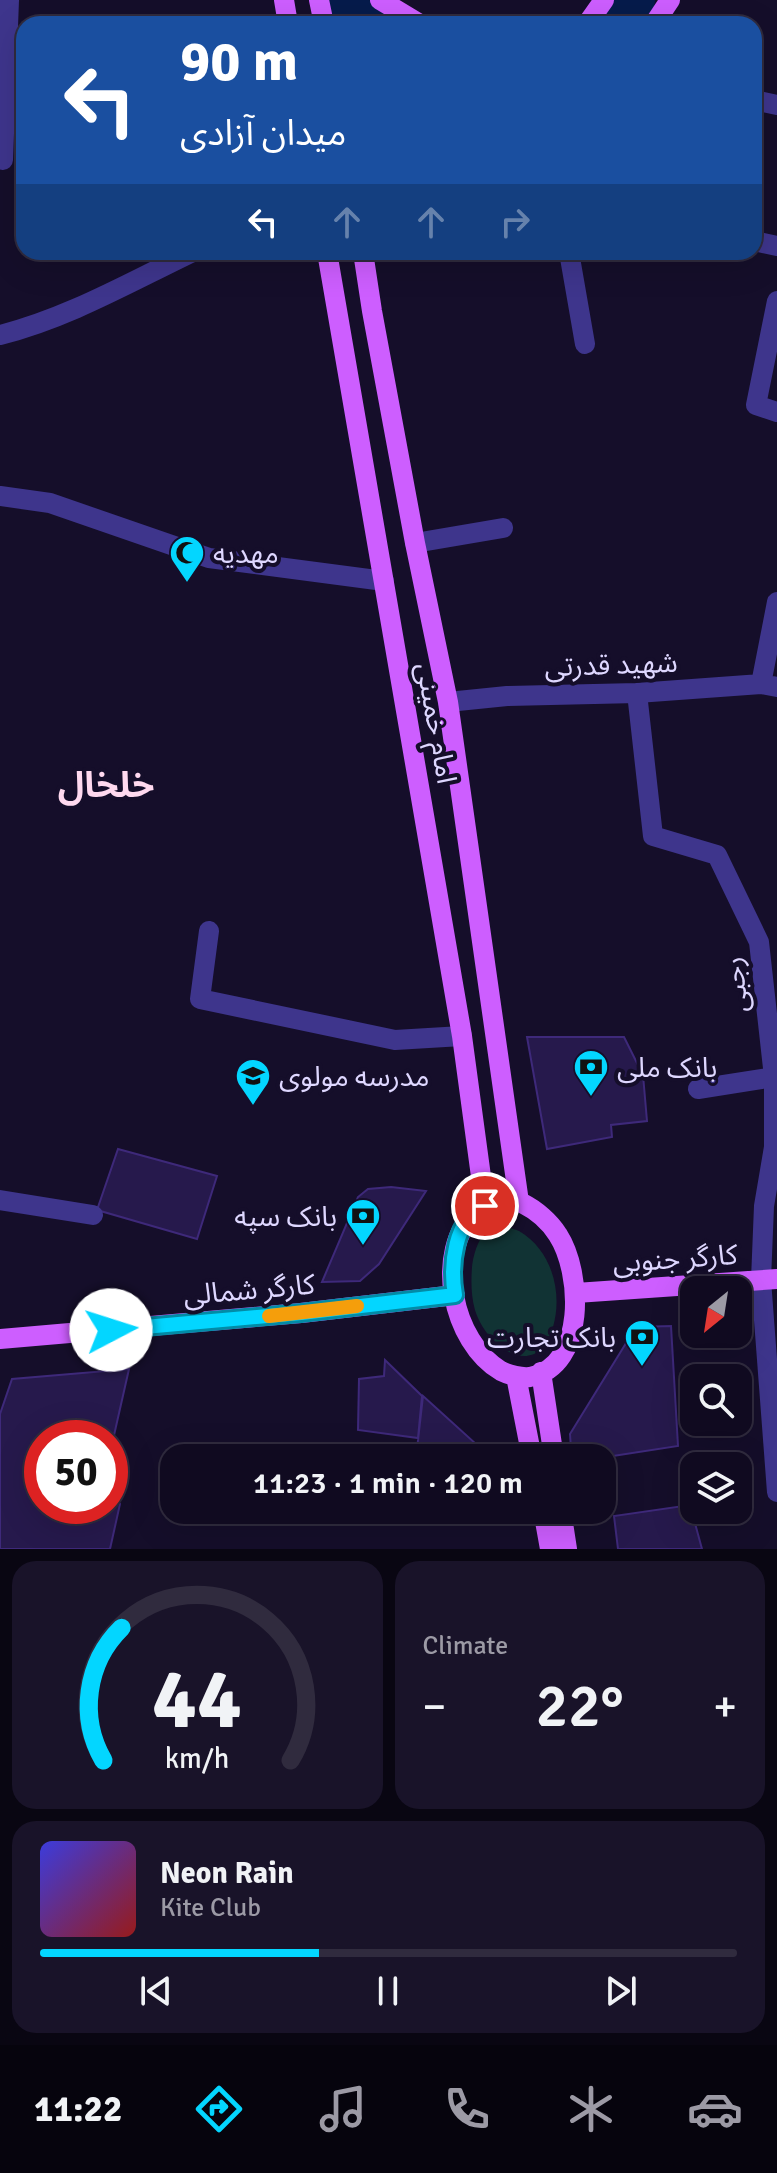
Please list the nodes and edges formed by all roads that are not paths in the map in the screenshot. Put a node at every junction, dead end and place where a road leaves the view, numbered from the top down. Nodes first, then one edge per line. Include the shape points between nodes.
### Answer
1 (9, 0) edge
2 (380, 0) edge
3 (407, 16) edge
4 (3, 160) dead end
5 (177, 260) edge
6 (328, 260) edge
7 (364, 260) edge
8 (570, 260) edge
9 (777, 301) edge
10 (0, 335) edge
11 (585, 344) dead end
12 (777, 412) edge
13 (0, 496) edge
14 (503, 528) dead end
15 (415, 543) junction
16 (384, 581) junction
17 (777, 602) edge
18 (769, 686) edge
19 (637, 693) junction
20 (448, 702) junction
21 (209, 931) dead end
22 (770, 984) edge
23 (462, 1036) junction
24 (774, 1077) junction
25 (698, 1089) dead end
26 (776, 1147) edge
27 (0, 1200) edge
28 (519, 1202) junction
29 (485, 1206) junction
30 (93, 1215) dead end
31 (769, 1279) edge
32 (576, 1293) junction
33 (455, 1295) junction
34 (0, 1339) edge
35 (541, 1372) junction
36 (516, 1376) junction
37 (529, 1444) edge
38 (552, 1444) edge
39 (777, 1492) edge
40 (546, 1524) edge
41 (563, 1524) edge
42 (550, 1549) edge
43 (567, 1549) edge

1 - 4 street
2 - 3 main road
5 - 10 street via 92,301
6 - 16 main road, امام خمینی
7 - 15 main road, امام خمینی
8 - 11 street
9 - 12 street via 756,405
13 - 16 street via 50,503 209,558
14 - 15 street
15 - 20 main road, امام خمینی
16 - 23 main road, امام خمینی
17 - 18 street
18 - 19 street, شهید قدرتی
19 - 20 street, شهید قدرتی
19 - 22 street, رجبی via 653,836 717,855 759,942
20 - 28 main road, امام خمینی
21 - 23 street via 200,999 395,1040
22 - 24 street, رجبی
23 - 29 main road, امام خمینی
24 - 25 street
24 - 26 street, رجبی
26 - 31 street, رجبی via 764,1206
27 - 30 street
28 - 29 main road via 498,1200
28 - 32 main road via 540,1214 558,1235
29 - 33 main road via 463,1227 454,1254
31 - 32 main road, کارگر جنوبی
31 - 39 street, رجبی
32 - 35 main road via 565,1349
33 - 34 main road, کارگر شمالی
33 - 36 main road via 471,1342 488,1363
35 - 36 main road
35 - 38 main road
36 - 37 main road
40 - 42 main road
41 - 43 main road

